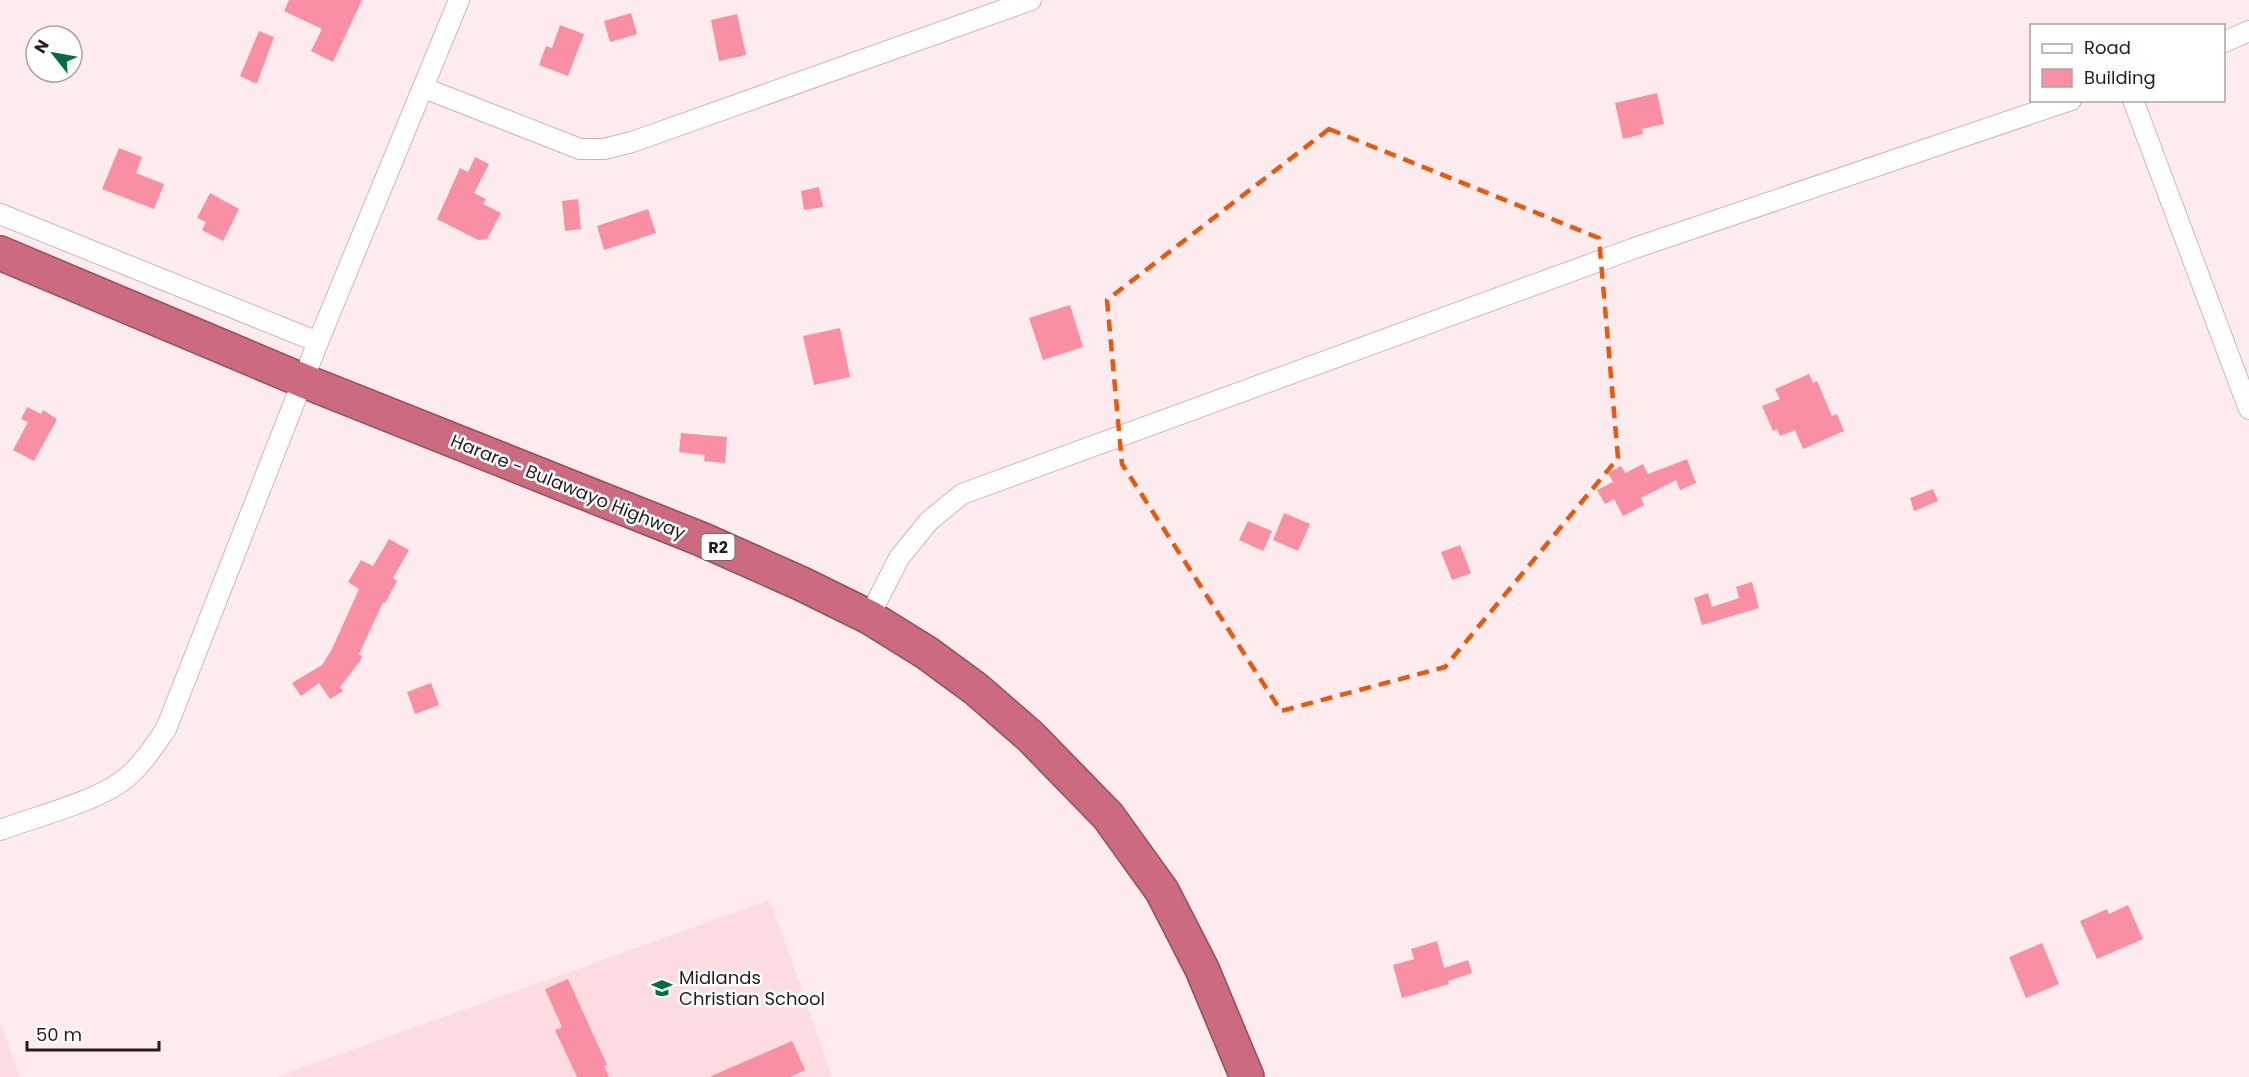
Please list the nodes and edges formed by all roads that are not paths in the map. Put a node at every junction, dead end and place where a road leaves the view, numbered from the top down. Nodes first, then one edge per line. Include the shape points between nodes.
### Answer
1 (459, 0) edge
2 (1031, 0) edge
3 (2249, 31) edge
4 (2225, 41) edge
5 (424, 88) junction
6 (2065, 102) edge
7 (2134, 102) edge
8 (0, 214) edge
9 (0, 254) edge
10 (318, 342) junction
11 (304, 381) junction
12 (2249, 409) edge
13 (869, 617) junction
14 (0, 830) edge
15 (1247, 1077) edge

1 - 5 street
2 - 5 street via 604,149 580,149
3 - 4 street
5 - 10 street
6 - 13 street via 1632,249 962,494 929,521 899,558
7 - 12 street
8 - 10 street
9 - 11 highway, Harare - Bulawayo Highway / R2
10 - 11 street
11 - 13 highway, Harare - Bulawayo Highway / R2 via 701,540
11 - 14 street via 166,729 144,761 122,781 97,795
13 - 15 highway, Harare - Bulawayo Highway / R2 via 976,689 1030,736 1108,816 1162,891 1202,969

